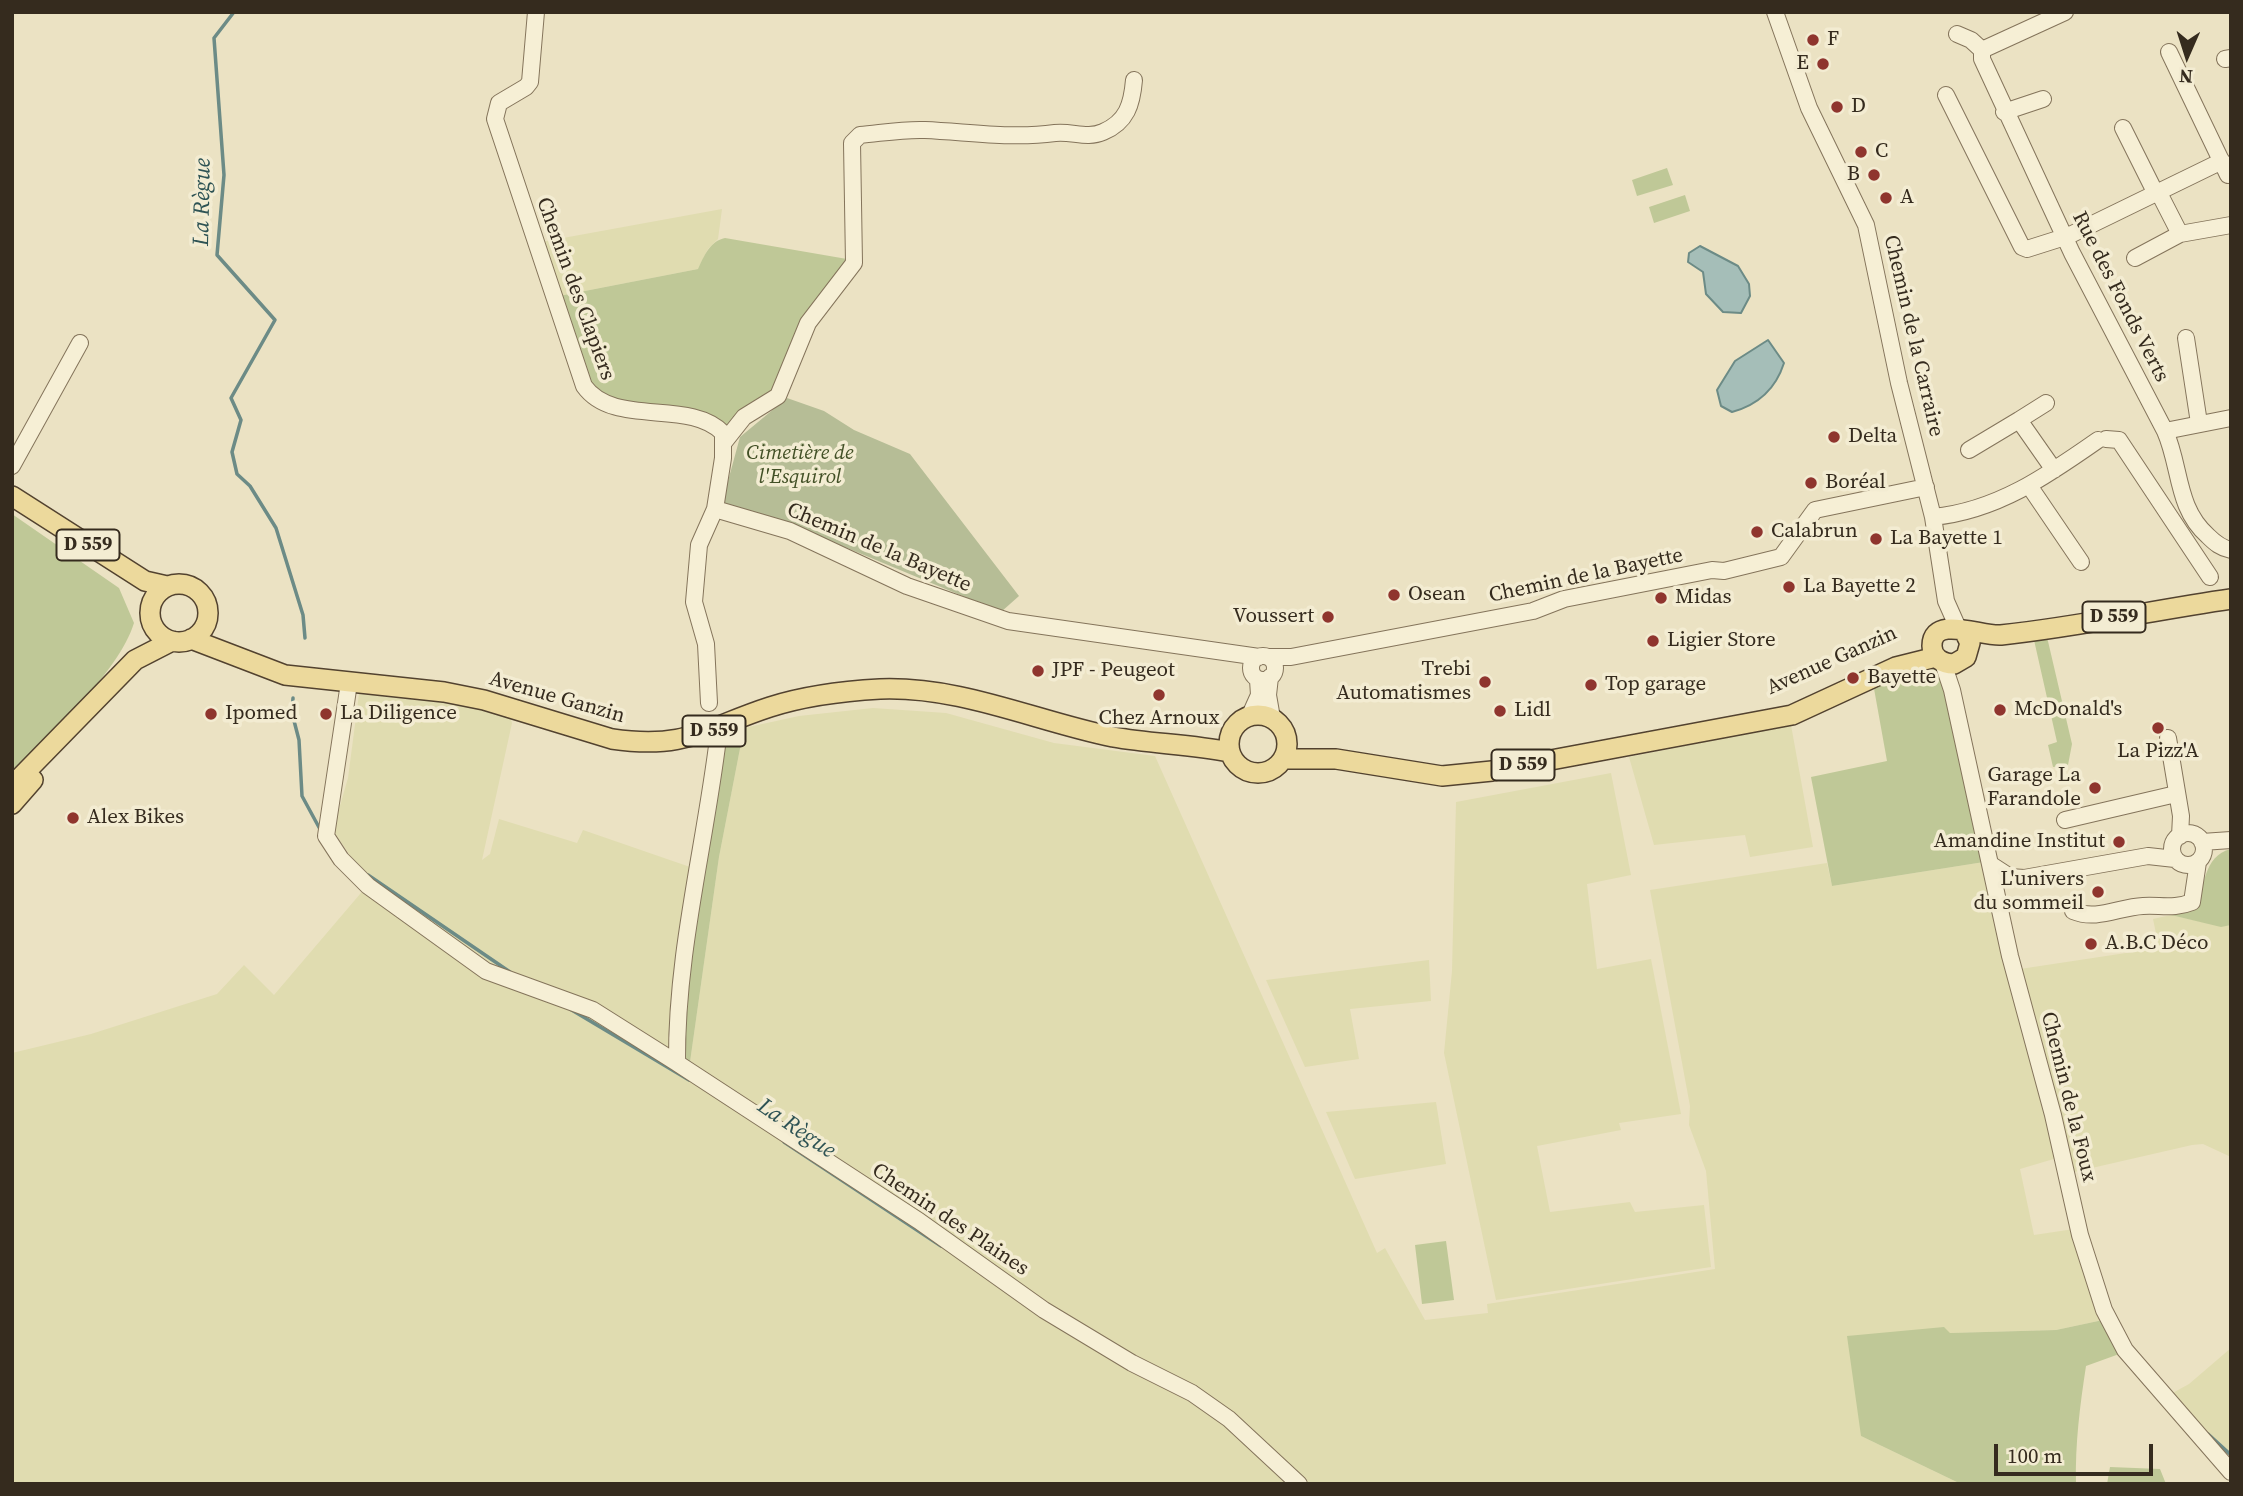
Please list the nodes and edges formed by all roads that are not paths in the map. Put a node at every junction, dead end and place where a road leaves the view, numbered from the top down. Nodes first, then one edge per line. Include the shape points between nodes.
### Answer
1 (536, 12) edge
2 (1775, 12) edge
3 (2065, 12) edge
4 (1957, 34) dead end
5 (1982, 50) junction
6 (2169, 52) dead end
7 (1135, 80) dead end
8 (1946, 95) dead end
9 (2043, 99) dead end
10 (2004, 112) junction
11 (2123, 128) dead end
12 (2157, 193) junction
13 (2231, 225) edge
14 (2180, 234) junction
15 (2065, 237) junction
16 (2135, 258) dead end
17 (2186, 338) dead end
18 (80, 343) dead end
19 (2046, 403) dead end
20 (2231, 418) edge
21 (2019, 420) junction
22 (2199, 423) junction
23 (2165, 431) junction
24 (724, 441) junction
25 (1969, 450) dead end
26 (12, 466) edge
27 (2054, 470) junction
28 (1926, 487) junction
29 (2030, 487) junction
30 (12, 496) edge
31 (715, 509) junction
32 (12, 510) edge
33 (1933, 517) junction
34 (2198, 528) junction
35 (2183, 538) junction
36 (2231, 550) edge
37 (2081, 562) dead end
38 (2210, 577) dead end
39 (167, 586) junction
40 (2230, 599) edge
41 (150, 613) junction
42 (208, 616) junction
43 (181, 640) junction
44 (1951, 645) junction
45 (250, 659) junction
46 (135, 660) junction
47 (1264, 667) junction
48 (349, 683) junction
49 (709, 703) dead end
50 (1251, 715) junction
51 (1272, 718) junction
52 (716, 730) junction
53 (65, 733) junction
54 (1285, 734) junction
55 (2168, 737) dead end
56 (1230, 742) junction
57 (1283, 759) junction
58 (1336, 759) junction
59 (12, 786) edge
60 (2176, 794) junction
61 (12, 804) edge
62 (2065, 820) dead end
63 (2229, 840) edge
64 (2189, 849) junction
65 (1992, 871) junction
66 (2018, 883) junction
67 (1998, 902) junction
68 (2073, 911) dead end
69 (677, 1063) junction
70 (2231, 1472) edge
71 (1299, 1484) edge

1 - 24 street, Chemin des Clapiers via 530,82 499,103 495,119 584,386 601,403 715,425
2 - 28 street, Chemin de la Carraire via 1809,108 1866,225
3 - 5 street
4 - 5 street
5 - 10 street, Rue des Fonds Verts
6 - 12 street via 2225,168
7 - 24 street via 1125,117 1110,129 1089,136 922,130 860,135 852,143 855,263 808,323 778,396 744,417
8 - 15 street via 2022,247
9 - 10 street
10 - 15 street, Rue des Fonds Verts
11 - 12 street
12 - 14 street
12 - 15 street
13 - 14 street
14 - 16 street
15 - 23 street, Rue des Fonds Verts
17 - 22 street
18 - 26 street
19 - 21 street
20 - 22 street
21 - 25 street
21 - 27 street
22 - 23 street
23 - 34 street, Rue des Fonds Verts via 2187,510
24 - 31 street
27 - 29 street
27 - 35 street via 2102,439 2119,440
28 - 33 street, Chemin de la Carraire
28 - 47 street, Chemin de la Bayette via 1815,510 1781,557 1291,657
29 - 33 street via 1956,514
29 - 37 street
30 - 39 main road, D 559 via 145,581
31 - 47 street, Chemin de la Bayette via 790,531 907,586 1009,621 1235,651
31 - 49 street via 699,545 694,602 706,644
32 - 41 main road, D 559 via 138,591
33 - 44 street, Chemin de la Carraire
34 - 35 street
34 - 36 street, Rue des Fonds Verts via 2218,546
35 - 38 street
39 - 41 main road via 159,591
39 - 42 main road via 184,584 199,591
40 - 44 main road, D 559
41 - 43 main road via 158,633
41 - 46 main road
42 - 43 main road via 205,625
42 - 45 main road, Avenue Ganzin / D 559
43 - 45 main road, Avenue Ganzin / D 559
43 - 46 main road
44 - 58 main road, Avenue Ganzin / D 559 via 1795,706 1708,729 1468,775 1416,774
44 - 65 street, Chemin de la Foux via 1952,690
45 - 48 main road, Avenue Ganzin / D 559 via 285,675
46 - 53 main road
47 - 50 street
47 - 51 street
48 - 52 main road, Avenue Ganzin / D 559 via 484,700 633,742 675,741
48 - 69 street, Chemin des Plaines via 326,836 341,859 368,886 486,971 593,1010
50 - 51 main road
50 - 56 main road via 1242,719
51 - 54 main road
52 - 56 main road, Avenue Ganzin / D 559 via 770,707 809,698 912,689 973,699 1116,737 1178,744
52 - 69 street via 709,808 693,884
53 - 59 main road
53 - 61 main road via 42,770
54 - 57 main road
54 - 58 main road, Avenue Ganzin / D 559
55 - 60 street
56 - 57 main road via 1240,767 1255,773 1269,771
57 - 58 main road, Avenue Ganzin / D 559
60 - 62 street
60 - 64 street
63 - 64 street
64 - 66 street
64 - 68 street via 2195,891 2192,902 2103,915
65 - 66 street
65 - 67 street, Chemin de la Foux
66 - 67 street
67 - 70 street, Chemin de la Foux via 2080,1235 2104,1310 2125,1350
69 - 71 street, Chemin des Plaines via 919,1221 1044,1310 1192,1393 1228,1419

